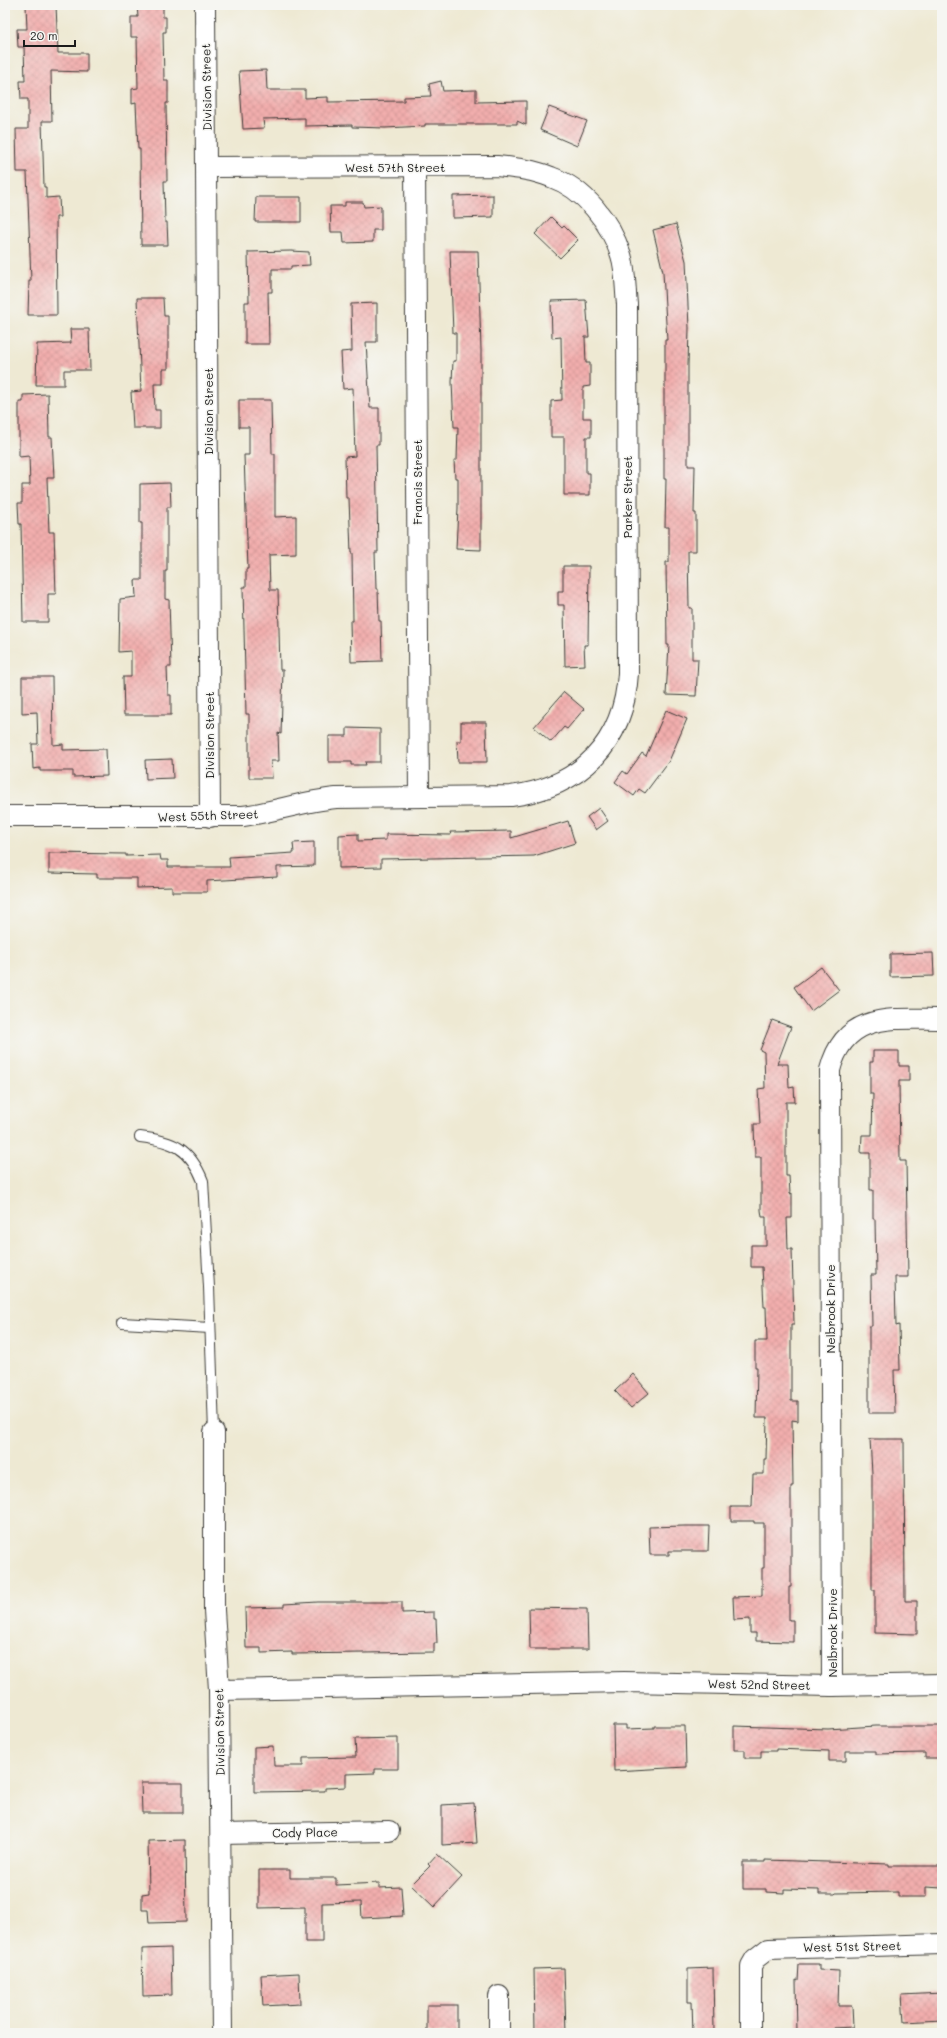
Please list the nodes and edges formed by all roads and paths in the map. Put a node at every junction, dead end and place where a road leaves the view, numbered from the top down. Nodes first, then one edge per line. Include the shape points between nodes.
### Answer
1 (205, 5) edge
2 (207, 167) junction
3 (415, 167) junction
4 (577, 192) joint
5 (552, 786) joint
6 (419, 797) junction
7 (5, 816) edge
8 (210, 816) junction
9 (942, 1019) edge
10 (140, 1137) dead end
11 (122, 1323) dead end
12 (210, 1328) junction
13 (214, 1432) joint
14 (942, 1684) edge
15 (832, 1686) junction
16 (219, 1690) junction
17 (388, 1831) dead end
18 (221, 1834) junction
19 (942, 1944) edge
20 (499, 1996) dead end
21 (222, 2033) edge
22 (499, 2033) edge
23 (750, 2033) edge

1 - 2 street, Division Street
2 - 3 street, West 57th Street
2 - 8 street, Division Street
3 - 4 street, West 57th Street via 497,166 528,170 553,177
3 - 6 street, Francis Street
4 - 5 street, Parker Street via 610,228 624,266 627,311 628,673 621,715 604,746 578,772
5 - 6 street, West 55th Street via 534,793 511,796
6 - 8 street, West 55th Street via 316,800 261,814
7 - 8 street, West 55th Street
9 - 15 street, Nelbrook Drive via 877,1020 862,1025 841,1043 830,1070
10 - 12 lane via 176,1145 186,1153 203,1181
11 - 12 lane
12 - 13 lane
13 - 16 street, Division Street via 214,1610
14 - 15 street, West 52nd Street
15 - 16 street, West 52nd Street via 624,1682
16 - 18 street, Division Street
17 - 18 street, Cody Place
18 - 21 street, Division Street
19 - 23 street, West 51st Street via 774,1948 762,1952 752,1962 750,1971
20 - 22 street

